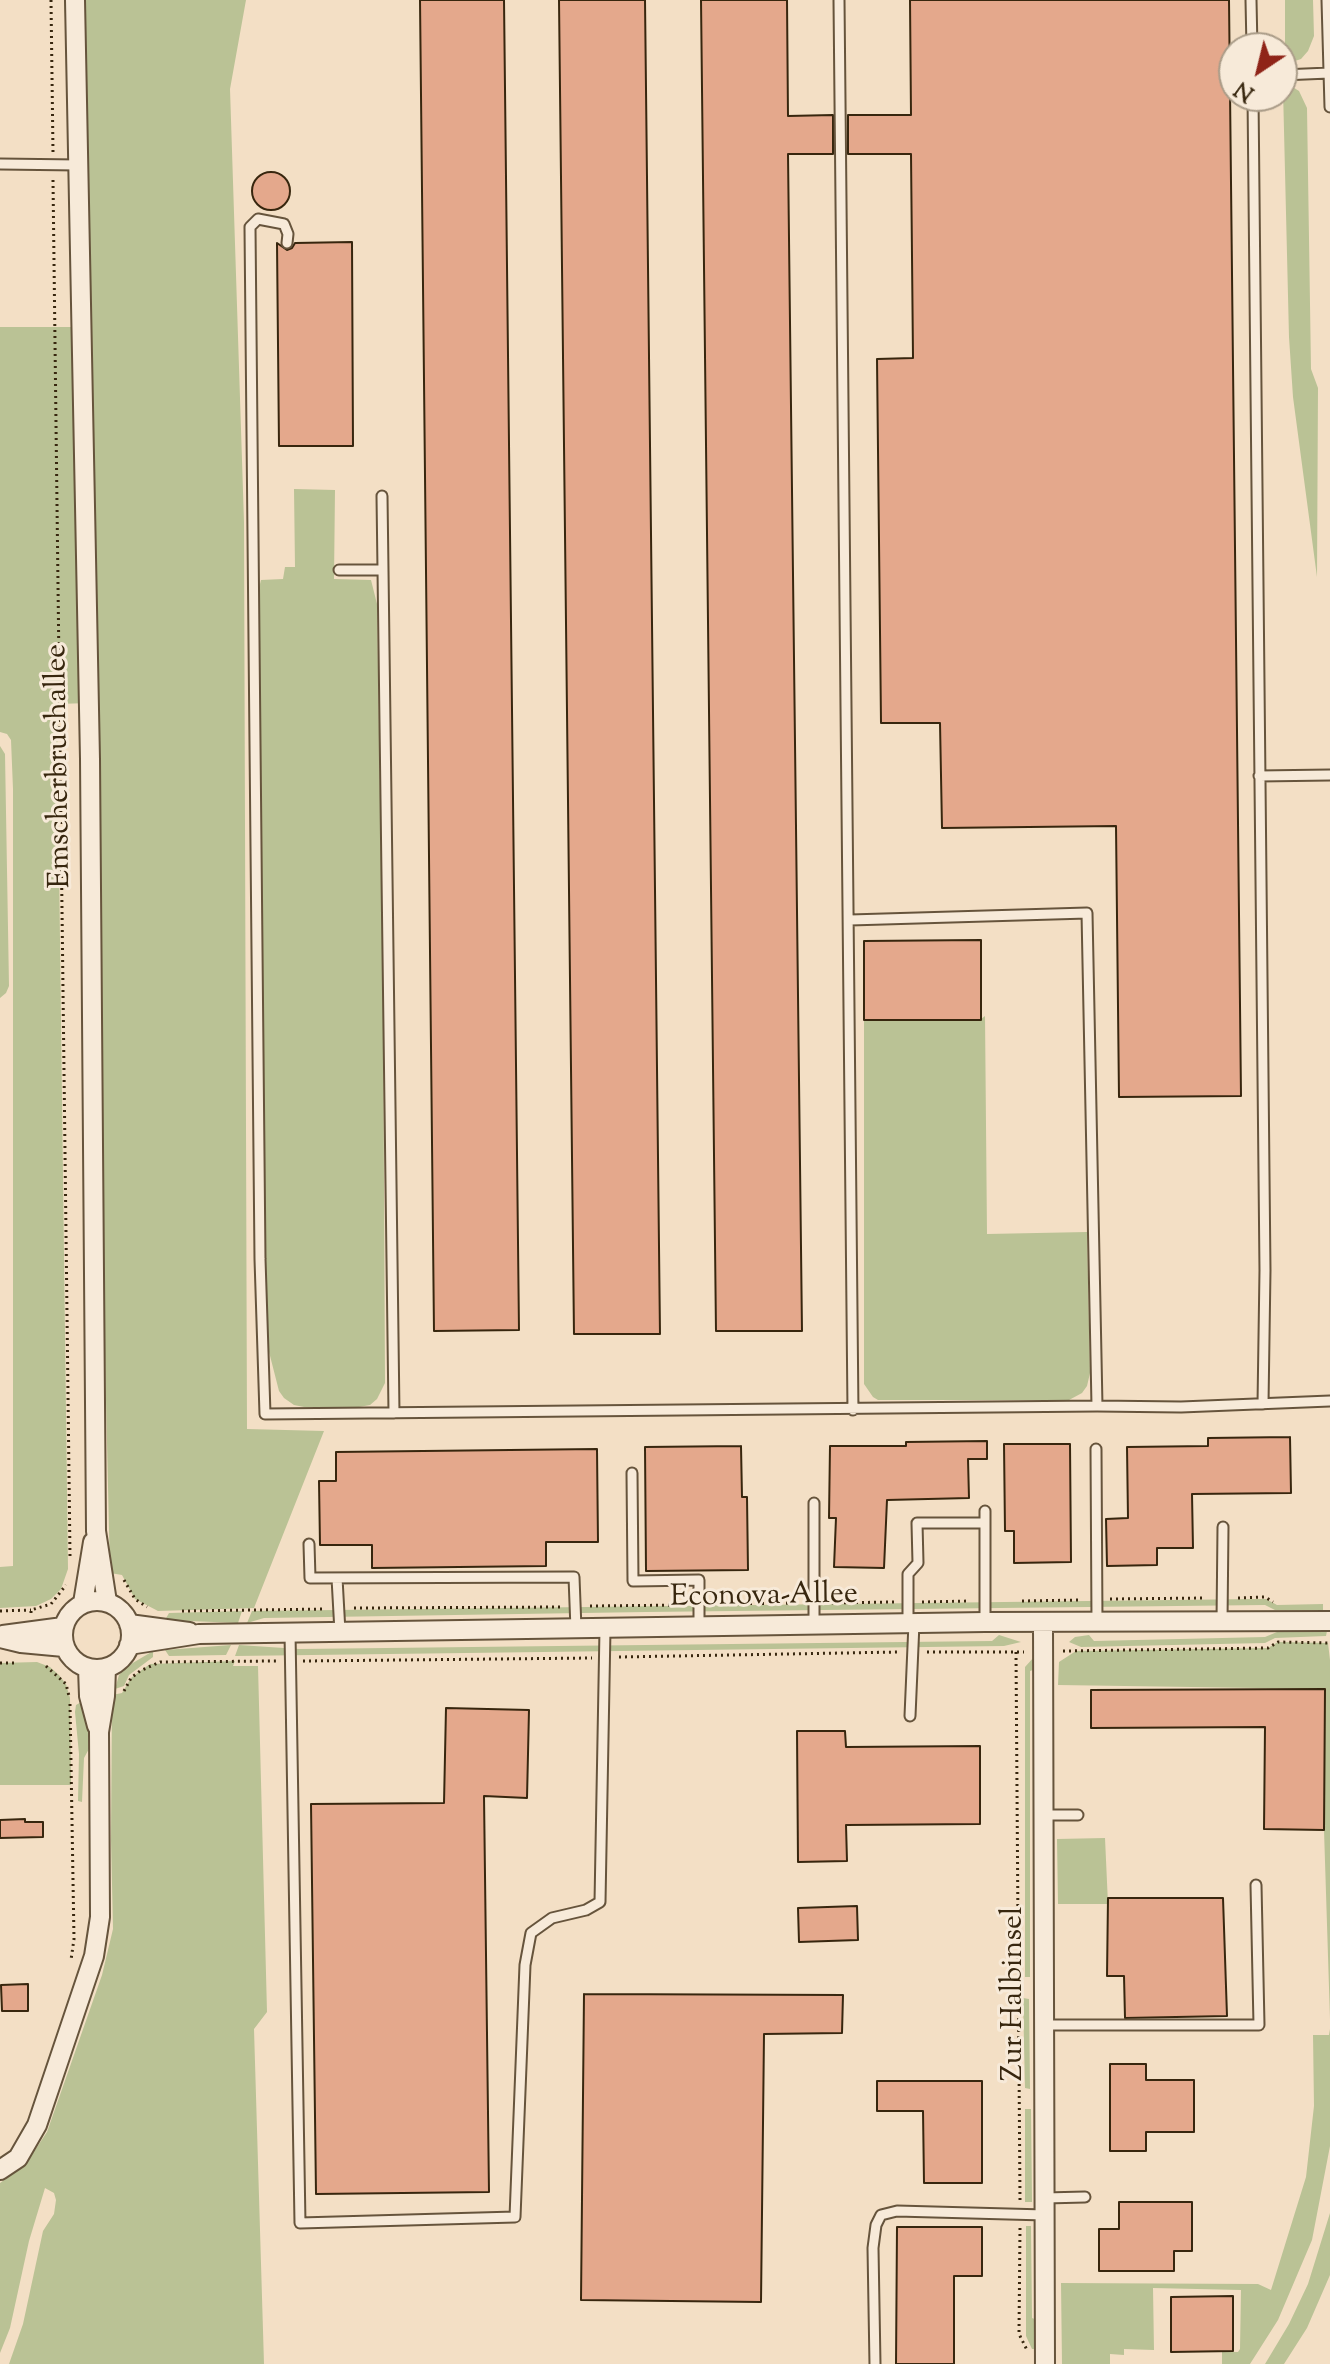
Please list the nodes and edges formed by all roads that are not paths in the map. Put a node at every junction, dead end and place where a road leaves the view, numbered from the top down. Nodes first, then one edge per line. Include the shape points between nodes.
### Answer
1 (75, 0) edge
2 (839, 0) edge
3 (1251, 0) edge
4 (1327, 0) edge
5 (1252, 32) edge
6 (1329, 73) edge
7 (1298, 74) edge
8 (1330, 90) edge
9 (1330, 107) edge
10 (1253, 112) edge
11 (0, 164) edge
12 (78, 165) junction
13 (287, 243) dead end
14 (382, 496) dead end
15 (339, 570) dead end
16 (383, 570) junction
17 (1330, 775) edge
18 (1259, 776) junction
19 (850, 920) junction
20 (1330, 1401) edge
21 (1263, 1404) junction
22 (1097, 1406) junction
23 (853, 1410) junction
24 (394, 1413) junction
25 (1096, 1449) dead end
26 (632, 1473) dead end
27 (814, 1503) dead end
28 (985, 1511) dead end
29 (984, 1523) junction
30 (1223, 1527) dead end
31 (96, 1531) junction
32 (309, 1544) dead end
33 (337, 1578) junction
34 (107, 1602) junction
35 (83, 1603) junction
36 (1330, 1621) edge
37 (985, 1622) junction
38 (1222, 1622) junction
39 (911, 1623) junction
40 (1043, 1623) junction
41 (1097, 1623) junction
42 (129, 1624) junction
43 (814, 1625) junction
44 (63, 1627) junction
45 (699, 1628) junction
46 (576, 1629) junction
47 (605, 1629) junction
48 (340, 1632) junction
49 (290, 1633) junction
50 (199, 1634) junction
51 (0, 1637) edge
52 (129, 1645) junction
53 (64, 1647) junction
54 (97, 1668) junction
55 (910, 1716) dead end
56 (1043, 1815) junction
57 (1078, 1815) dead end
58 (1256, 1885) dead end
59 (1045, 2025) junction
60 (0, 2170) edge
61 (1085, 2197) dead end
62 (1045, 2207) junction
63 (1039, 2360) edge
64 (875, 2364) edge

1 - 12 street, Emscherbruchallee
2 - 19 lane
3 - 5 lane
4 - 6 lane
6 - 7 lane
6 - 8 lane
8 - 9 lane
10 - 18 lane
11 - 12 lane
12 - 31 street, Emscherbruchallee via 90,759
13 - 24 lane via 284,224 258,219 250,227 265,1414
14 - 16 lane
15 - 16 lane
16 - 24 lane
17 - 18 lane
18 - 21 lane
19 - 22 lane via 1087,913
19 - 23 lane
20 - 21 lane
21 - 22 lane
22 - 23 lane
23 - 24 lane
25 - 41 lane
26 - 45 lane via 633,1581 699,1580
27 - 43 lane
28 - 29 lane
29 - 37 lane
29 - 39 lane via 917,1523 918,1563 908,1574
30 - 38 lane
31 - 34 street, Emscherbruchallee
31 - 35 street, Emscherbruchallee
32 - 33 lane via 310,1578
33 - 46 lane via 574,1577
33 - 48 lane
34 - 35 street
34 - 42 street
35 - 44 street
36 - 38 street, Econova-Allee
37 - 39 street, Econova-Allee
37 - 40 street, Econova-Allee
38 - 41 street, Econova-Allee
39 - 43 street, Econova-Allee
39 - 55 lane
40 - 41 street, Econova-Allee
40 - 56 street, Zur Halbinsel
42 - 50 street, Econova-Allee
42 - 52 street
43 - 45 street, Econova-Allee
44 - 51 street
44 - 53 street
45 - 47 street, Econova-Allee
46 - 47 street, Econova-Allee
46 - 48 street, Econova-Allee
47 - 49 lane via 600,1902 552,1918 531,1933 525,1965 515,2217 300,2223
48 - 49 street, Econova-Allee
49 - 50 street, Econova-Allee
50 - 52 street, Econova-Allee
51 - 53 street
52 - 54 street via 118,1662
53 - 54 street via 70,1656
54 - 60 street via 89,1696 99,1732 100,1917 94,1956 37,2125 18,2158
56 - 57 lane
56 - 59 street, Zur Halbinsel
58 - 59 lane via 1259,2025
59 - 62 street, Zur Halbinsel
61 - 62 lane
62 - 63 street, Zur Halbinsel
62 - 64 lane via 1021,2215 881,2215 873,2248

